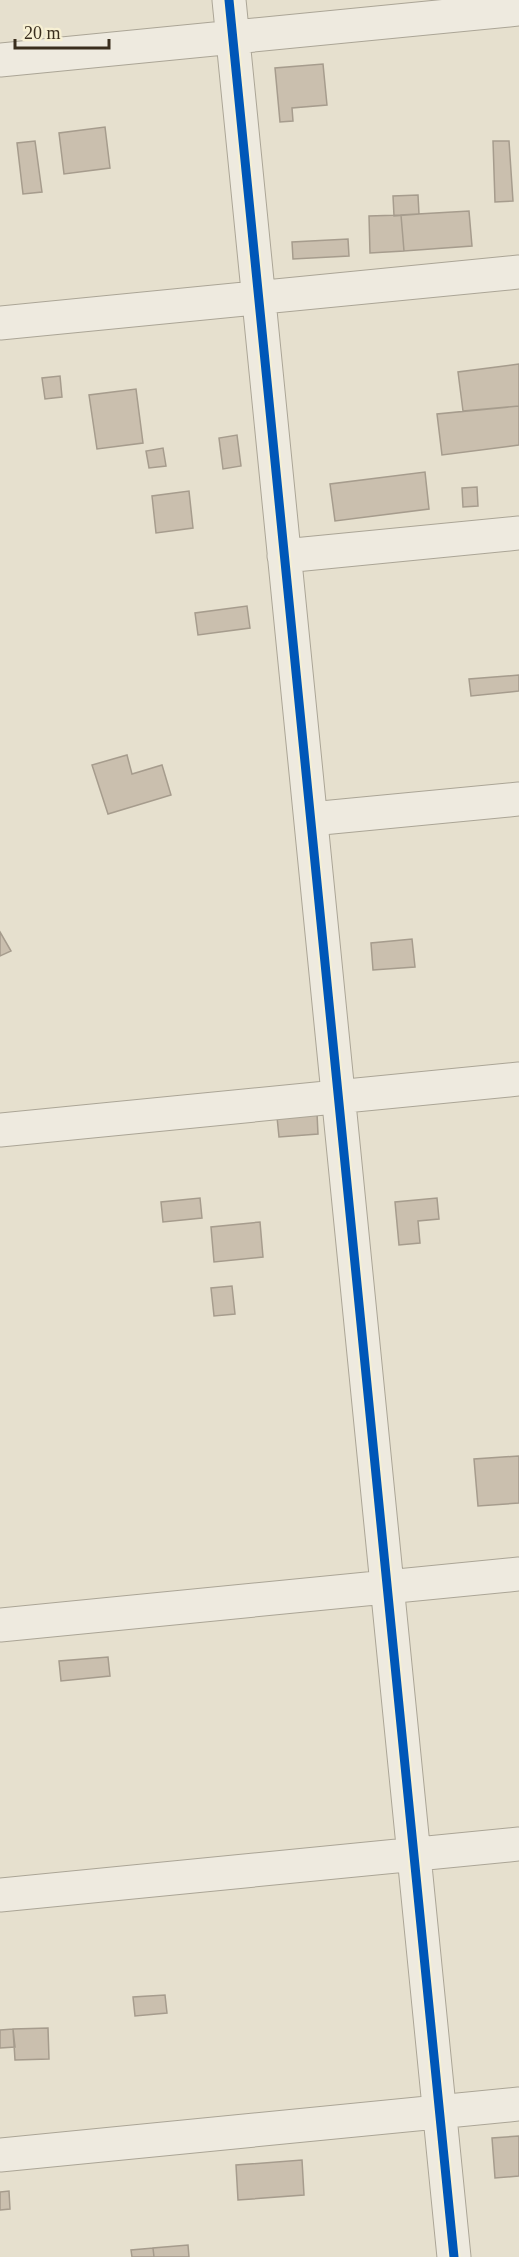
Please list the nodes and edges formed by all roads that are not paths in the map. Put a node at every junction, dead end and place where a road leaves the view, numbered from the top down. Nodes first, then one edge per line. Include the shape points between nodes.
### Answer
1 (229, 0) edge
2 (519, 9) edge
3 (233, 37) junction
4 (0, 60) edge
5 (519, 272) edge
6 (259, 297) junction
7 (0, 323) edge
8 (519, 533) edge
9 (284, 556) junction
10 (519, 799) edge
11 (310, 819) junction
12 (519, 1079) edge
13 (338, 1097) junction
14 (0, 1130) edge
15 (519, 1574) edge
16 (387, 1587) junction
17 (0, 1625) edge
18 (519, 1844) edge
19 (413, 1854) junction
20 (0, 1895) edge
21 (519, 2104) edge
22 (439, 2111) junction
23 (0, 2155) edge
24 (454, 2257) edge

1 - 3 street
2 - 3 street
3 - 4 street
3 - 6 street
5 - 6 street
6 - 7 street
6 - 9 street
8 - 9 street
9 - 11 street
10 - 11 street
11 - 13 street
12 - 13 street
13 - 14 street
13 - 16 street
15 - 16 street
16 - 17 street
16 - 19 street
18 - 19 street
19 - 20 street
19 - 22 street
21 - 22 street
22 - 23 street
22 - 24 street

